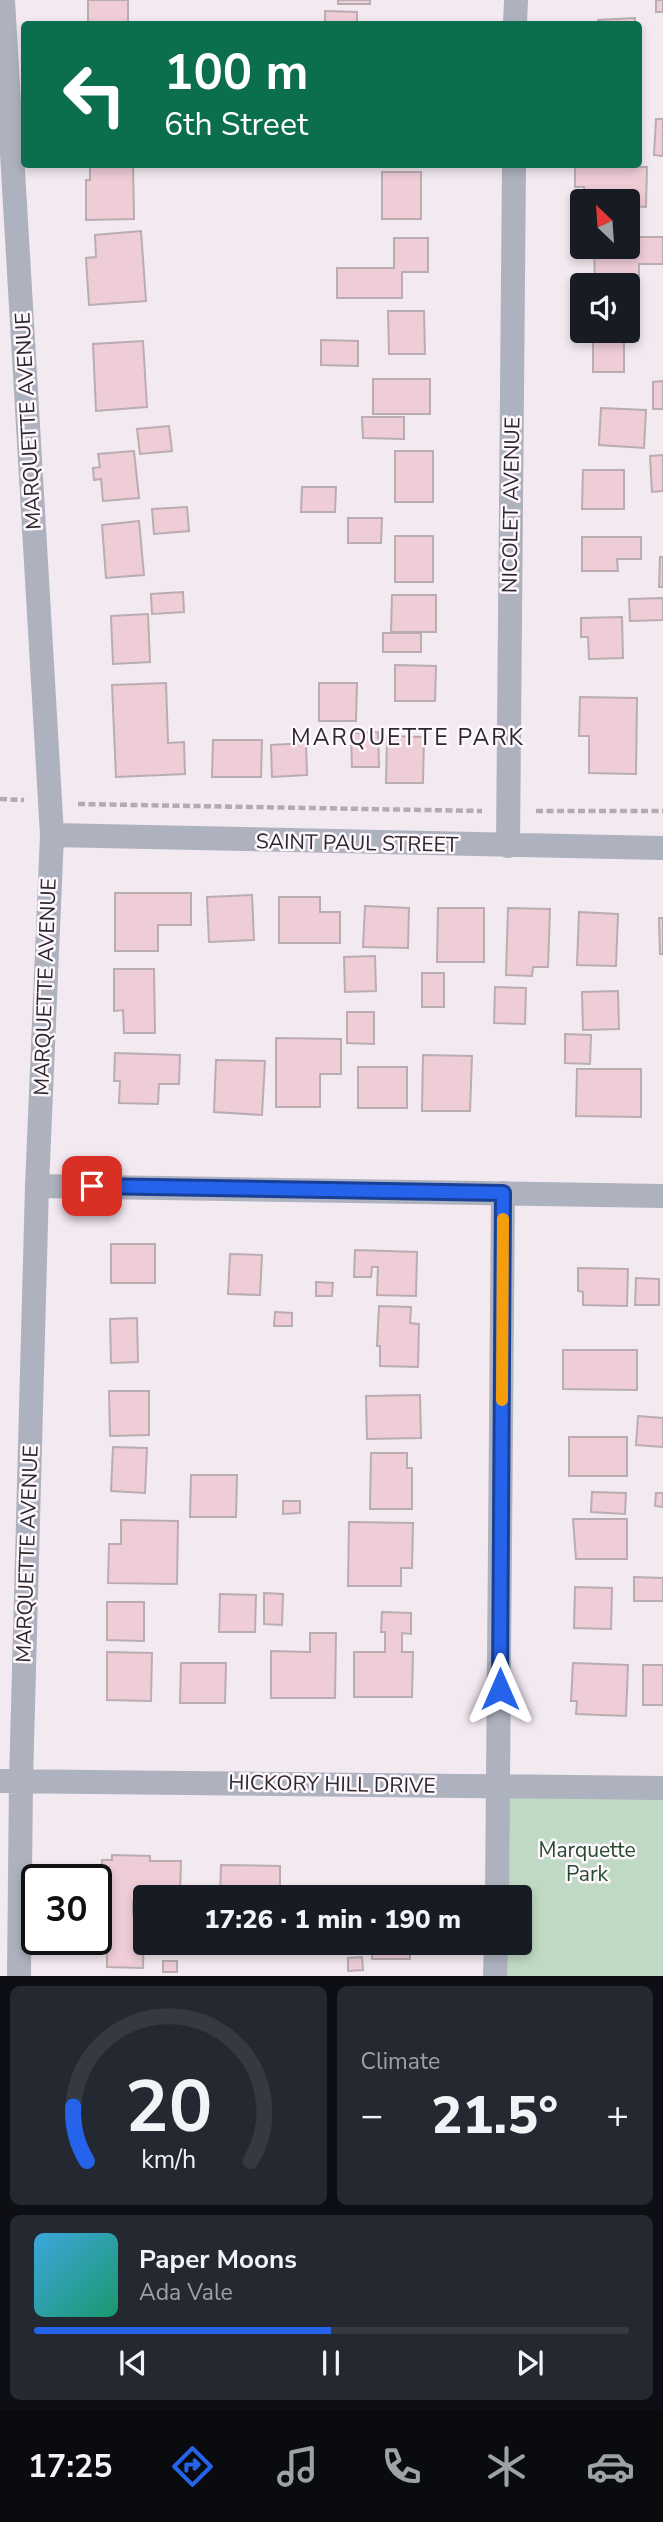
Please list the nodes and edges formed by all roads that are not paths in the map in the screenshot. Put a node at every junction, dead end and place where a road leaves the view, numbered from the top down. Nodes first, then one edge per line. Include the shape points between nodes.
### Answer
1 (3, 0) edge
2 (516, 0) edge
3 (515, 21) edge
4 (514, 168) edge
5 (52, 835) junction
6 (508, 846) junction
7 (663, 848) edge
8 (37, 1186) junction
9 (503, 1193) junction
10 (663, 1196) edge
11 (10, 1781) edge
12 (499, 1786) junction
13 (663, 1788) edge
14 (496, 1885) edge
15 (496, 1955) edge
16 (19, 1976) edge
17 (495, 1976) edge

1 - 5 street, MARQUETTE AVENUE
2 - 3 street
4 - 6 street, NICOLET AVENUE
5 - 6 street, SAINT PAUL STREET
5 - 8 street, MARQUETTE AVENUE
6 - 7 street, SAINT PAUL STREET
8 - 9 street
8 - 11 street, MARQUETTE AVENUE
9 - 10 street
9 - 12 street
11 - 12 street, HICKORY HILL DRIVE
11 - 16 street, MARQUETTE AVENUE
12 - 13 street, HICKORY HILL DRIVE
12 - 14 street
15 - 17 street

